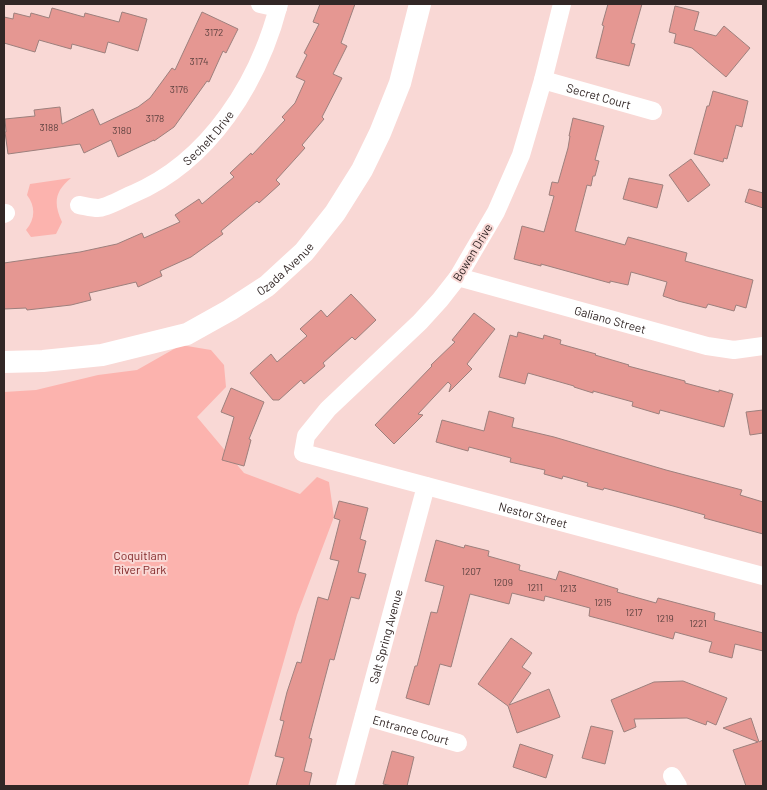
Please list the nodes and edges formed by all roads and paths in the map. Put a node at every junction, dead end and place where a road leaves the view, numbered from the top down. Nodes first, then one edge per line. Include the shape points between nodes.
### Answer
1 (260, 4) edge
2 (420, 4) edge
3 (562, 4) edge
4 (279, 6) edge
5 (543, 80) junction
6 (653, 111) dead end
7 (79, 205) dead end
8 (458, 277) junction
9 (763, 346) edge
10 (4, 362) edge
11 (303, 453) joint
12 (426, 486) junction
13 (763, 576) edge
14 (364, 716) junction
15 (458, 742) dead end
16 (345, 786) edge

1 - 4 street
2 - 10 street, Ozada Avenue via 400,83 362,170 335,213 304,252 267,286 187,334 102,355
3 - 5 street, Bowen Drive
4 - 7 street, Sechelt Drive via 264,53 245,88 218,130 184,164 148,187 100,208
5 - 6 street, Secret Court
5 - 8 street, Bowen Drive via 518,163 496,212
8 - 9 street, Galiano Street via 707,346 734,350
8 - 11 street, Bowen Drive via 420,322 328,409 306,436
11 - 12 street, Nestor Street
12 - 13 street, Nestor Street
12 - 14 street, Salt Spring Avenue
14 - 15 street, Entrance Court
14 - 16 street, Salt Spring Avenue

